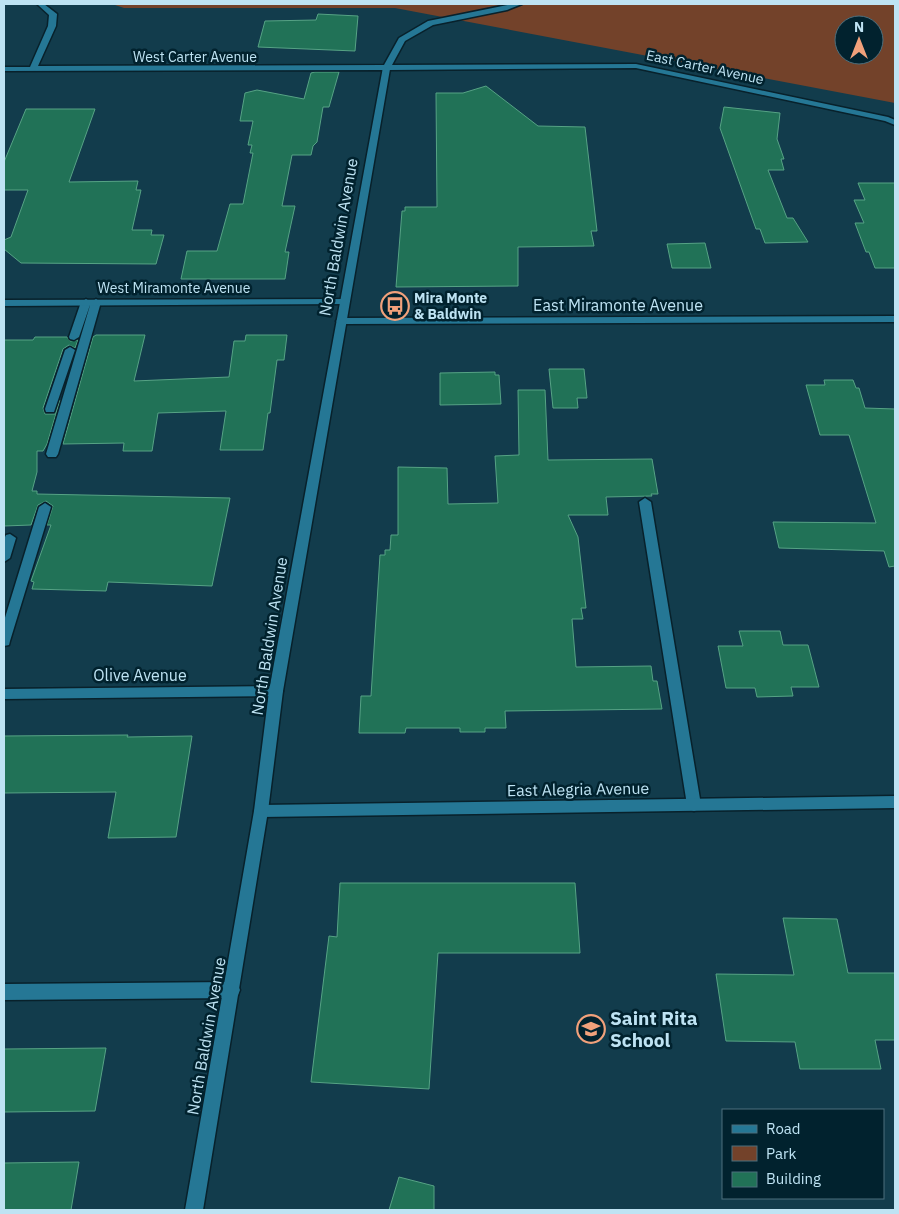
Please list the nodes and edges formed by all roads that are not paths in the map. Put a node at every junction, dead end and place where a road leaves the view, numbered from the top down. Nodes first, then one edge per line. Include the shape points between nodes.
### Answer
1 (40, 4) edge
2 (519, 4) edge
3 (4, 69) edge
4 (33, 69) junction
5 (386, 69) junction
6 (895, 123) edge
7 (91, 302) junction
8 (344, 302) junction
9 (4, 303) edge
10 (895, 318) edge
11 (341, 321) junction
12 (74, 337) dead end
13 (70, 350) dead end
14 (50, 409) dead end
15 (52, 454) dead end
16 (644, 502) dead end
17 (45, 508) dead end
18 (10, 538) dead end
19 (4, 558) edge
20 (4, 641) edge
21 (276, 692) junction
22 (4, 694) edge
23 (895, 802) edge
24 (694, 805) junction
25 (261, 811) junction
26 (232, 990) junction
27 (4, 992) edge
28 (194, 1210) edge

1 - 4 street via 53,14 52,26
2 - 5 street, North Baldwin Avenue via 431,23 402,40
3 - 4 street, West Carter Avenue
4 - 5 street, West Carter Avenue
5 - 6 street, East Carter Avenue via 636,66
5 - 8 street, North Baldwin Avenue
7 - 8 street, West Miramonte Avenue
7 - 9 street, West Miramonte Avenue
7 - 12 street
7 - 15 street
8 - 11 street, North Baldwin Avenue
10 - 11 street, East Miramonte Avenue
11 - 21 street, North Baldwin Avenue
13 - 14 street
16 - 24 street
17 - 20 street
18 - 19 street
21 - 22 street, Olive Avenue
21 - 25 street, North Baldwin Avenue
23 - 24 street, East Alegria Avenue
24 - 25 street, East Alegria Avenue
25 - 26 street, North Baldwin Avenue
26 - 27 street
26 - 28 street, North Baldwin Avenue

